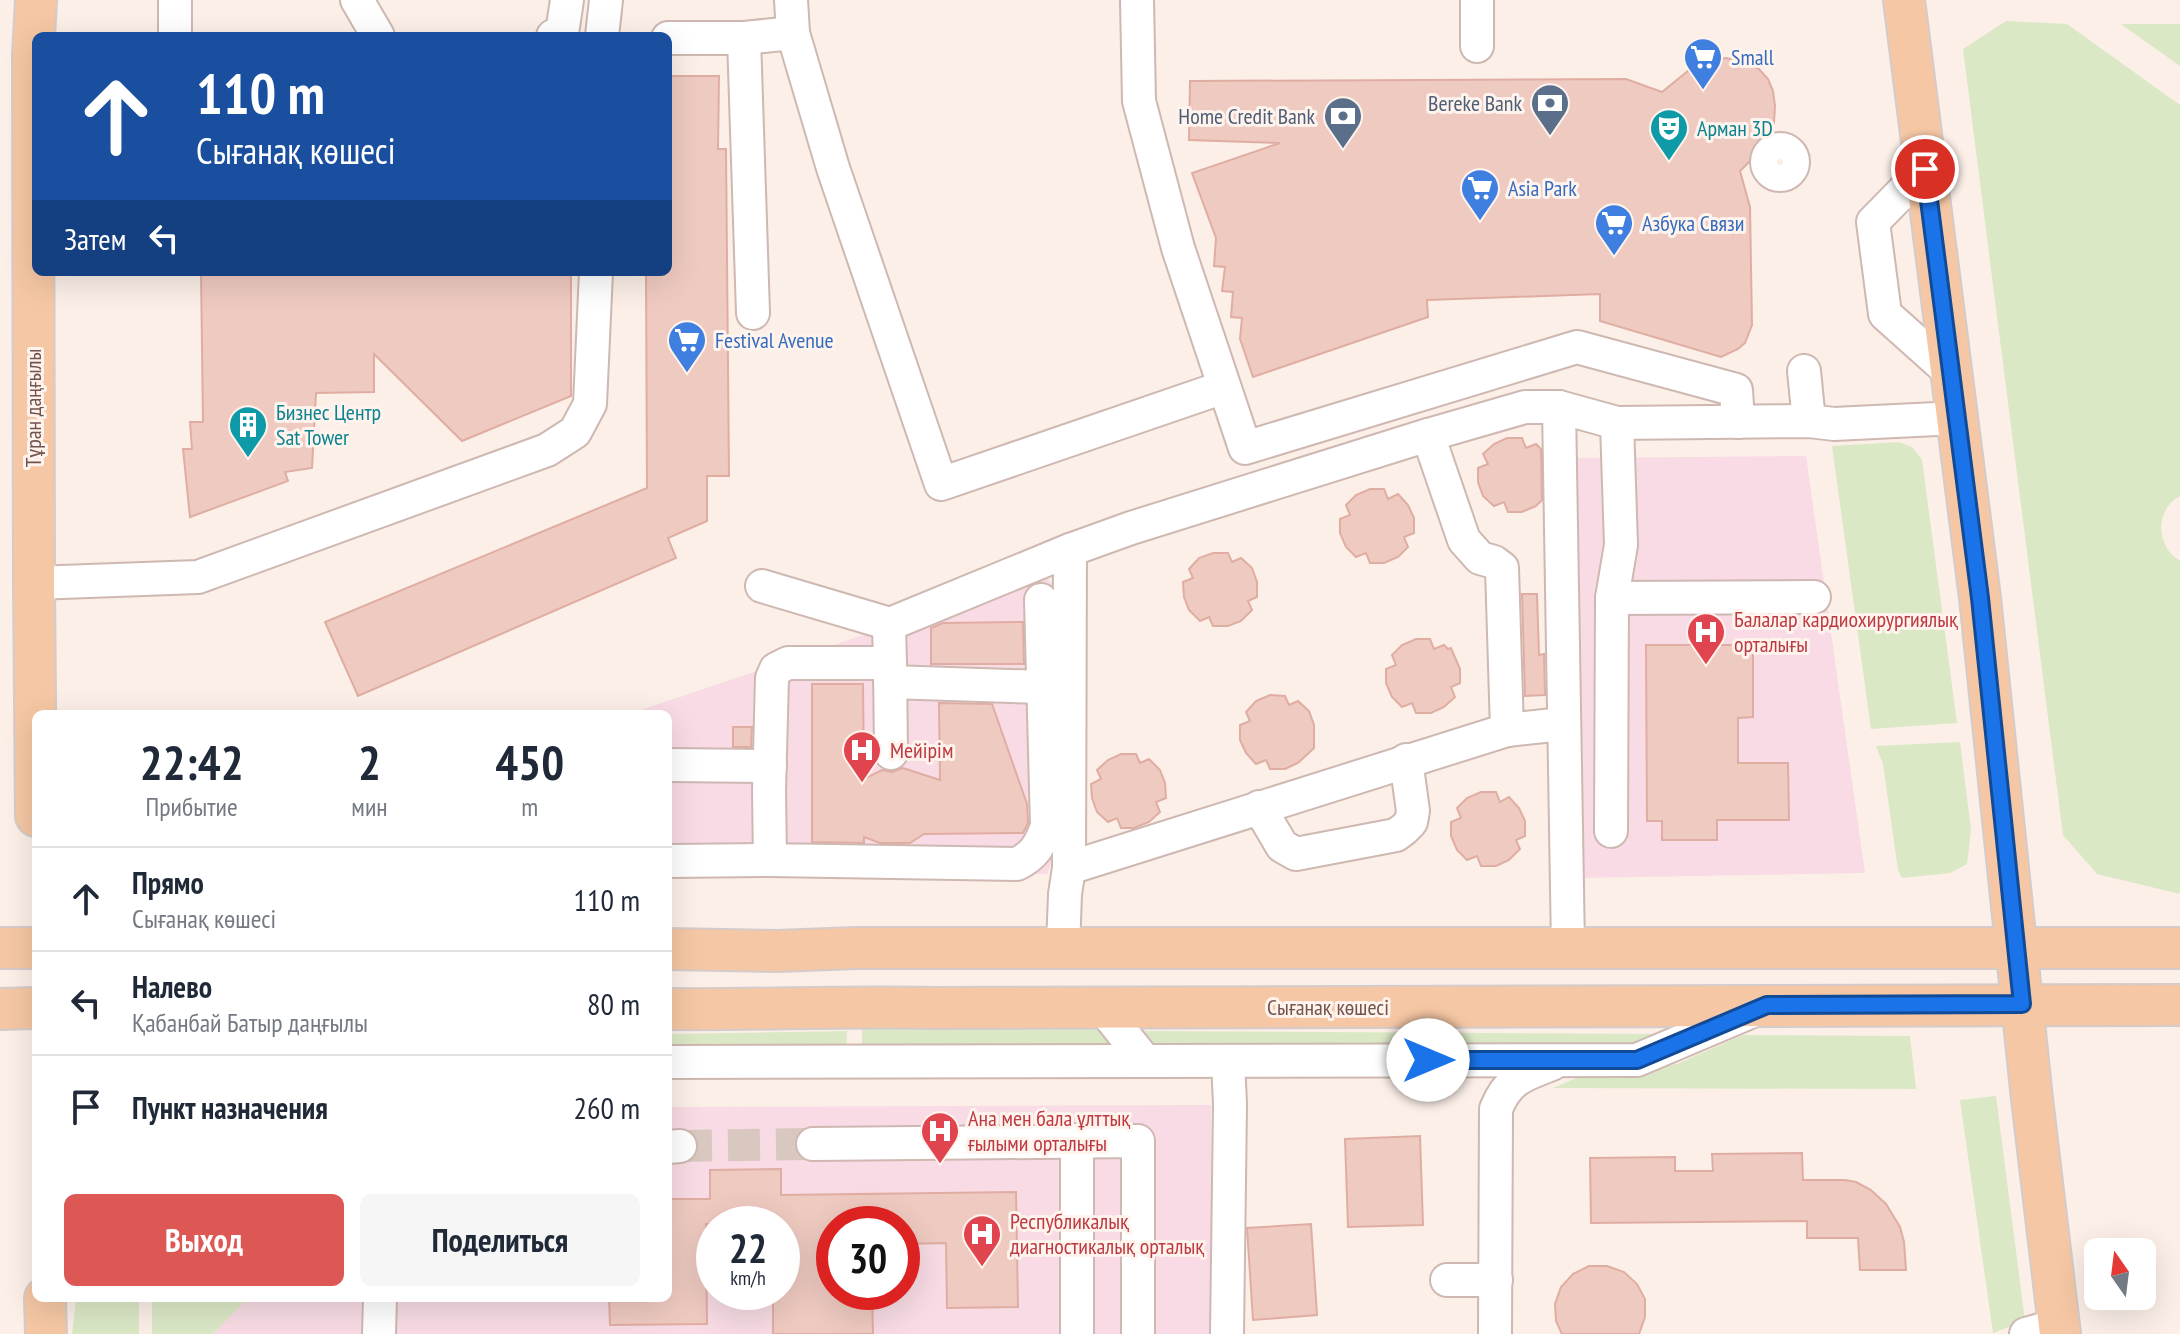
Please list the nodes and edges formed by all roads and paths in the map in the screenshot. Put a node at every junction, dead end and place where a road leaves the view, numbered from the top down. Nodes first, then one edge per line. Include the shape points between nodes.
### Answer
1 (36, 0) edge
2 (175, 0) edge
3 (357, 0) edge
4 (567, 0) edge
5 (606, 0) edge
6 (791, 0) edge
7 (1137, 0) edge
8 (1477, 0) edge
9 (1904, 0) edge
10 (33, 32) edge
11 (175, 32) edge
12 (376, 32) edge
13 (562, 32) edge
14 (602, 32) edge
15 (793, 33) junction
16 (672, 38) edge
17 (744, 38) junction
18 (1477, 46) dead end
19 (1925, 169) junction
20 (33, 276) edge
21 (596, 276) edge
22 (753, 313) dead end
23 (1804, 371) dead end
24 (1951, 373) junction
25 (1224, 387) junction
26 (1559, 407) junction
27 (1957, 418) junction
28 (1809, 421) junction
29 (1738, 422) junction
30 (1617, 423) junction
31 (1428, 435) junction
32 (1070, 550) junction
33 (34, 583) junction
34 (762, 586) dead end
35 (1814, 597) dead end
36 (1612, 598) junction
37 (1041, 600) dead end
38 (890, 624) junction
39 (35, 664) junction
40 (890, 672) junction
41 (1043, 687) junction
42 (35, 710) edge
43 (49, 710) edge
44 (1563, 724) junction
45 (1507, 730) junction
46 (891, 753) dead end
47 (1406, 760) junction
48 (672, 765) edge
49 (770, 766) junction
50 (1259, 807) junction
51 (1611, 831) dead end
52 (770, 860) junction
53 (672, 861) edge
54 (1069, 868) junction
55 (2016, 947) junction
56 (0, 948) edge
57 (32, 948) edge
58 (1063, 948) junction
59 (1568, 948) junction
60 (2180, 948) edge
61 (672, 949) edge
62 (934, 949) junction
63 (776, 951) junction
64 (2022, 1004) junction
65 (1767, 1005) junction
66 (2180, 1005) edge
67 (1102, 1007) junction
68 (32, 1008) edge
69 (933, 1008) junction
70 (0, 1009) edge
71 (672, 1009) edge
72 (772, 1010) junction
73 (1456, 1060) junction
74 (1561, 1060) junction
75 (1145, 1061) junction
76 (1228, 1061) junction
77 (672, 1062) edge
78 (1496, 1117) junction
79 (1077, 1140) junction
80 (813, 1144) tunnel mouth
81 (1447, 1280) dead end
82 (1496, 1280) junction
83 (380, 1302) edge
84 (2055, 1332) edge
85 (379, 1334) edge
86 (1077, 1334) edge
87 (1138, 1334) edge
88 (1227, 1334) edge
89 (1495, 1334) edge

1 - 10 main road, Тұран даңғылы
2 - 11 street
3 - 12 street
4 - 13 street
5 - 14 street
6 - 15 street
7 - 25 street via 1139,101 1178,248
8 - 18 street
9 - 19 main road
15 - 17 street
15 - 25 street via 833,168 941,484
16 - 17 street
17 - 22 street
19 - 24 main road
19 - 24 street via 1873,222 1885,314
20 - 33 main road, Тұран даңғылы
21 - 33 street via 590,404 575,432 547,450 198,577
23 - 28 street
24 - 27 main road
25 - 29 street via 1245,448 1577,347 1736,390
26 - 30 street
26 - 31 street via 1525,407
26 - 44 street
27 - 28 street
27 - 55 main road
28 - 29 street
29 - 30 street
30 - 36 street via 1621,545
31 - 32 street
31 - 45 street via 1464,540 1480,558 1502,568
32 - 38 street
32 - 54 street
33 - 39 main road, Тұран даңғылы
34 - 38 street
35 - 36 street
36 - 51 street
37 - 41 street
38 - 40 street
39 - 42 main road, Тұран даңғылы
39 - 43 main road
40 - 41 street
40 - 46 street
40 - 49 street via 788,663 776,669
41 - 52 street via 1047,826 1029,858 1017,864
44 - 45 street
44 - 59 street
45 - 47 street
47 - 50 street
47 - 50 street via 1413,811 1411,822 1396,835 1296,854 1282,846
48 - 49 street
49 - 52 street
50 - 54 street
52 - 53 street
54 - 58 street
55 - 59 main road
55 - 60 main road
55 - 64 main road
56 - 57 main road
58 - 59 main road
58 - 62 main road
61 - 63 main road
62 - 63 main road
62 - 69 main road via 914,971 914,986
63 - 72 main road via 793,979 791,992
64 - 65 main road, Сығанақ көшесі
64 - 66 main road, Сығанақ көшесі
64 - 84 main road
65 - 67 main road, Сығанақ көшесі
65 - 74 street via 1637,1060
67 - 69 main road, Сығанақ көшесі
67 - 75 street
68 - 70 main road
69 - 72 main road, Сығанақ көшесі
71 - 72 main road, Сығанақ көшесі
73 - 74 street
73 - 76 street
73 - 78 street via 1488,1091
74 - 78 street via 1519,1077 1503,1092
75 - 76 street
75 - 77 street
76 - 88 street
78 - 82 street
79 - 80 street
79 - 86 street
79 - 87 street via 1138,1141
81 - 82 street
82 - 89 street
83 - 85 street

